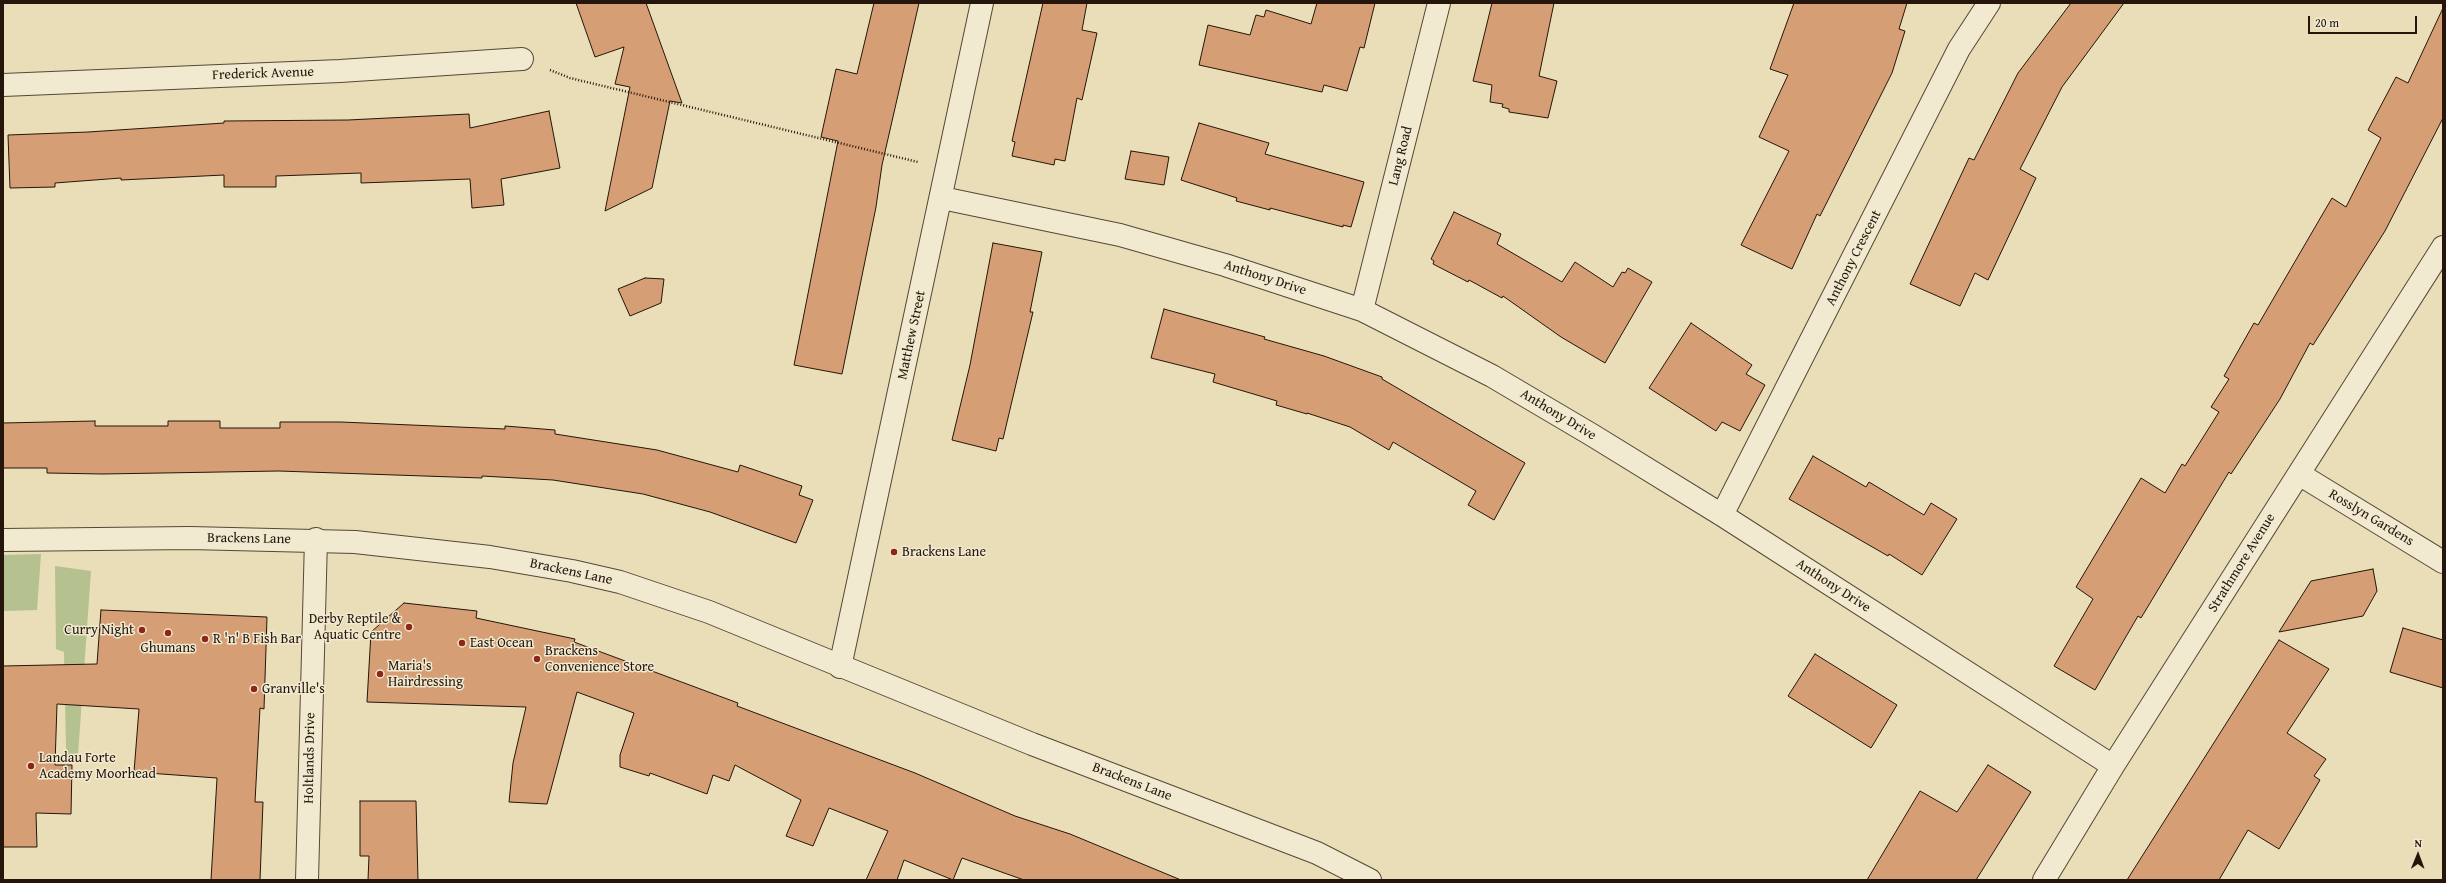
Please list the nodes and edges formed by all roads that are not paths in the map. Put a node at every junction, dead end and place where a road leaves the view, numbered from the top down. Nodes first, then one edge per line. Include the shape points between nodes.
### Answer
1 (982, 3) edge
2 (1439, 3) edge
3 (1989, 3) edge
4 (522, 59) road end
5 (3, 85) edge
6 (942, 198) junction
7 (2443, 247) edge
8 (1362, 310) junction
9 (2299, 474) junction
10 (1722, 515) junction
11 (316, 539) junction
12 (3, 540) edge
13 (2443, 562) edge
14 (840, 667) junction
15 (2113, 766) junction
16 (308, 880) edge
17 (1370, 880) edge
18 (2044, 880) edge

1 - 6 street, Matthew Street
2 - 8 street, Lang Road
3 - 10 street, Anthony Crescent via 1959,49
4 - 5 street, Frederick Avenue via 340,71
6 - 8 street, Anthony Drive via 1120,235 1224,265
6 - 14 street, Matthew Street
7 - 9 street, Strathmore Avenue
8 - 10 street, Anthony Drive via 1492,376
9 - 13 street, Rosslyn Gardens
9 - 15 street, Strathmore Avenue
10 - 15 street, Anthony Drive
11 - 12 street, Brackens Lane
11 - 14 street, Brackens Lane via 423,548 572,570 659,594
11 - 16 street, Holtlands Drive
14 - 17 street, Brackens Lane via 1317,853
15 - 18 street, Strathmore Avenue

